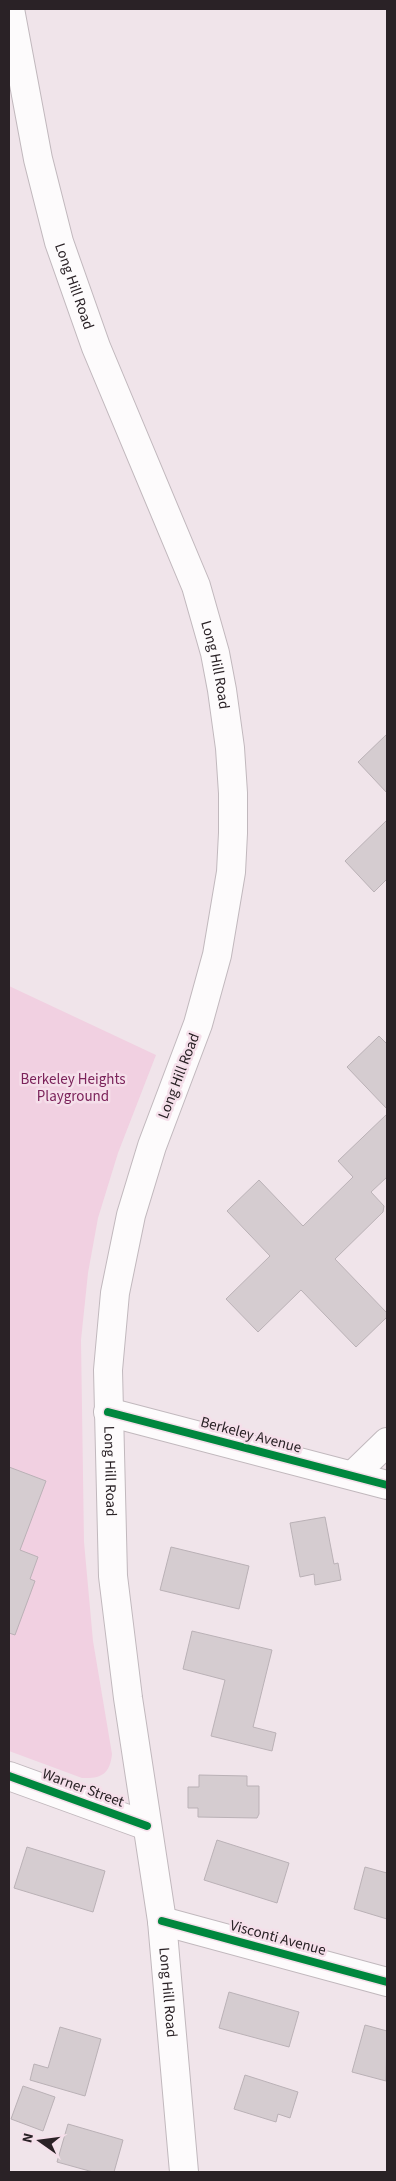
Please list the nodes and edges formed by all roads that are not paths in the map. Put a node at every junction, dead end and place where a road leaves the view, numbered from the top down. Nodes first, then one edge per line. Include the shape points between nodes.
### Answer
1 (10, 9) edge
2 (108, 1412) junction
3 (387, 1442) edge
4 (353, 1475) junction
5 (387, 1485) edge
6 (9, 1776) edge
7 (148, 1826) junction
8 (162, 1921) junction
9 (387, 1982) edge
10 (184, 2172) edge

1 - 2 main road, Long Hill Road via 38,159 69,274 207,619 222,690 233,794 231,872 217,955 198,1024 141,1179 122,1254 110,1331
2 - 4 main road, Berkeley Avenue
2 - 7 main road, Long Hill Road via 114,1576 128,1698
3 - 4 main road
4 - 5 main road, Berkeley Avenue
6 - 7 main road, Warner Street
7 - 8 main road, Long Hill Road
8 - 9 main road, Visconti Avenue
8 - 10 main road, Long Hill Road

